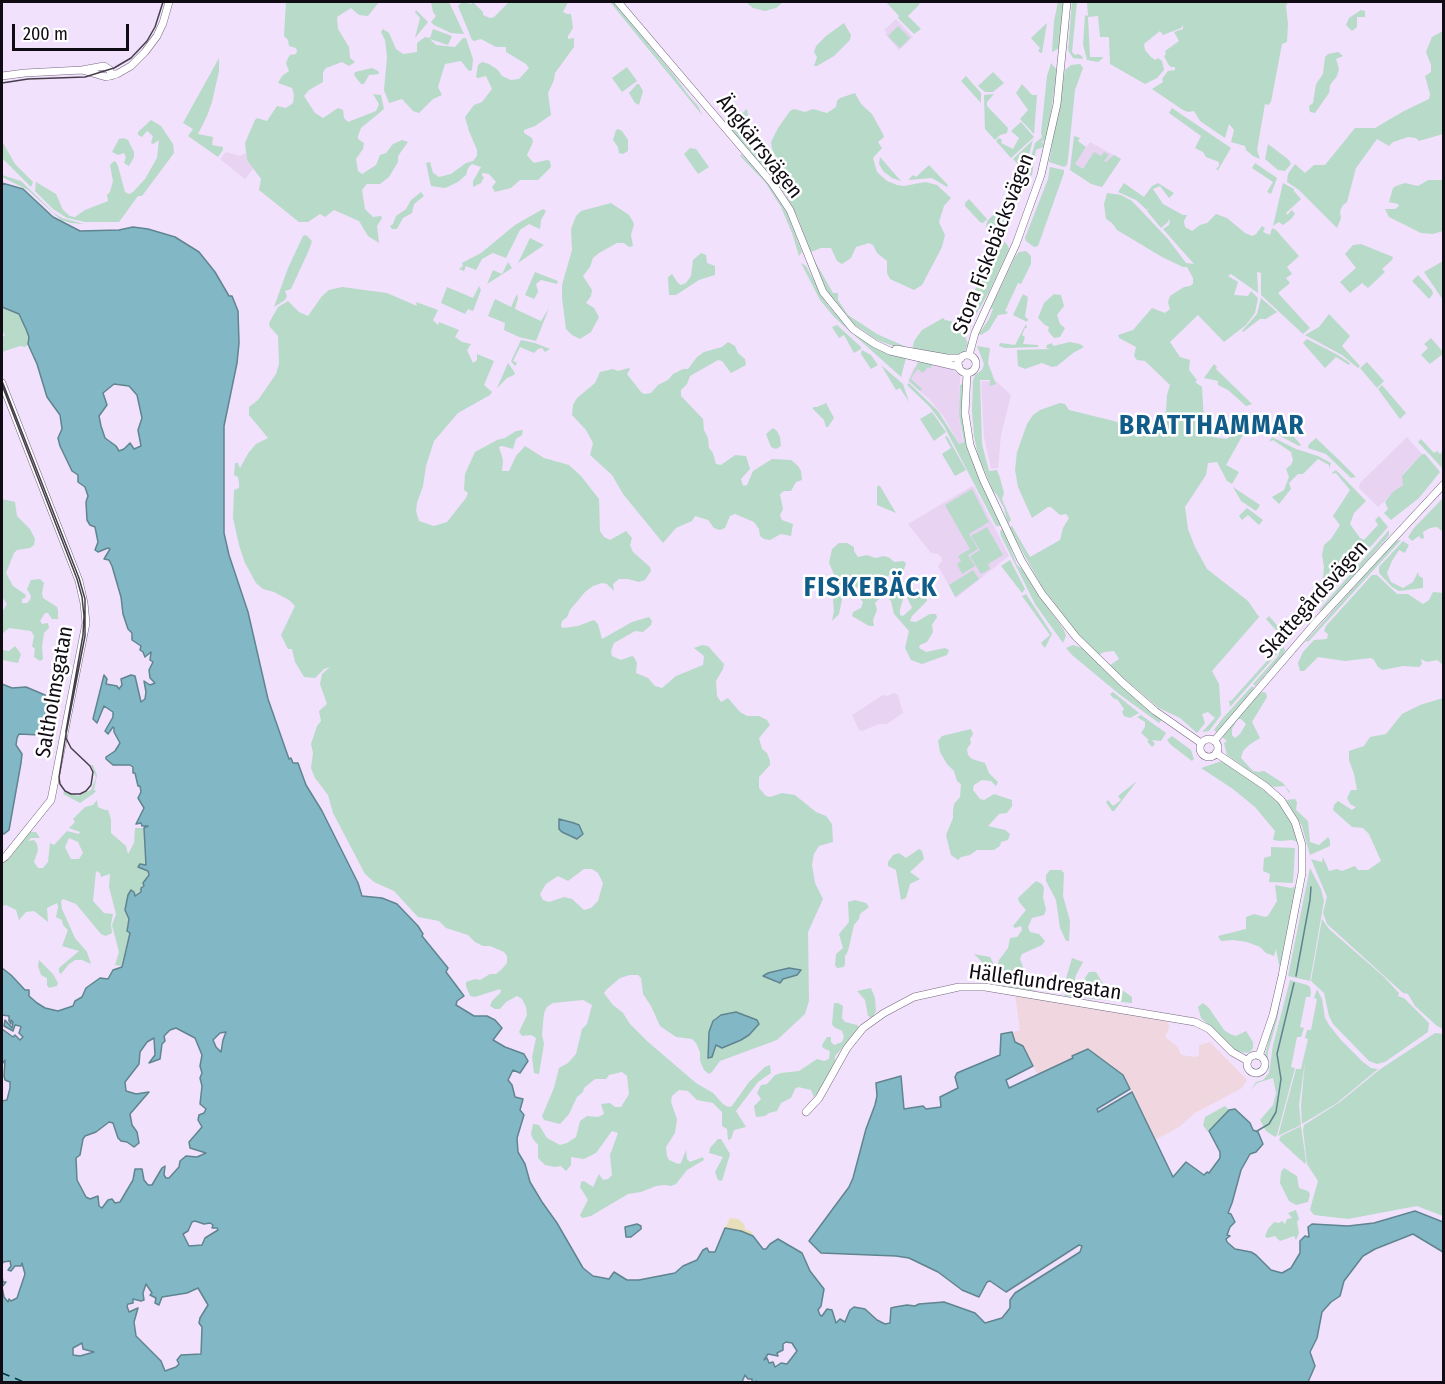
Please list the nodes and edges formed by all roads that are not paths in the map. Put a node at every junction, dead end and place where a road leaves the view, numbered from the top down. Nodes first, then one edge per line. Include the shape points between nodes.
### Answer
1 (169, 2) edge
2 (618, 2) edge
3 (1067, 2) edge
4 (100, 67) junction
5 (82, 70) junction
6 (111, 73) junction
7 (2, 76) edge
8 (100, 76) junction
9 (851, 326) junction
10 (969, 356) junction
11 (961, 358) junction
12 (959, 367) junction
13 (967, 373) junction
14 (2, 383) edge
15 (1443, 484) edge
16 (1214, 741) junction
17 (1202, 743) junction
18 (1216, 753) junction
19 (2, 859) edge
20 (1259, 1056) junction
21 (1248, 1061) junction
22 (806, 1112) dead end

1 - 6 street via 157,36 136,61
2 - 9 street, Ängkärrsvägen via 772,183 794,219 823,292
3 - 10 street, Stora Fiskebäcksvägen via 1057,104 1041,176
4 - 5 street
4 - 6 street
4 - 8 street
5 - 7 street
5 - 8 street
6 - 8 street
9 - 11 street, Ängkärrsvägen via 902,350
9 - 12 street, Ängkärrsvägen via 890,351
10 - 11 street
10 - 13 street via 976,365
11 - 12 street
12 - 13 street
13 - 17 street via 965,413 970,446 1021,560 1042,594 1076,637 1123,683
14 - 19 street, Saltholmsgatan via 79,581 86,623 51,800
15 - 16 street, Skattegårdsvägen via 1296,644
16 - 17 street
16 - 18 street
17 - 18 street via 1203,755
18 - 20 street via 1281,800 1295,822 1302,845 1302,873 1282,976
20 - 21 street
20 - 21 street via 1265,1065 1260,1073 1250,1071
21 - 22 street, Hälleflundregatan via 1232,1053 1209,1029 1195,1022 985,987 959,987 914,997 863,1028

